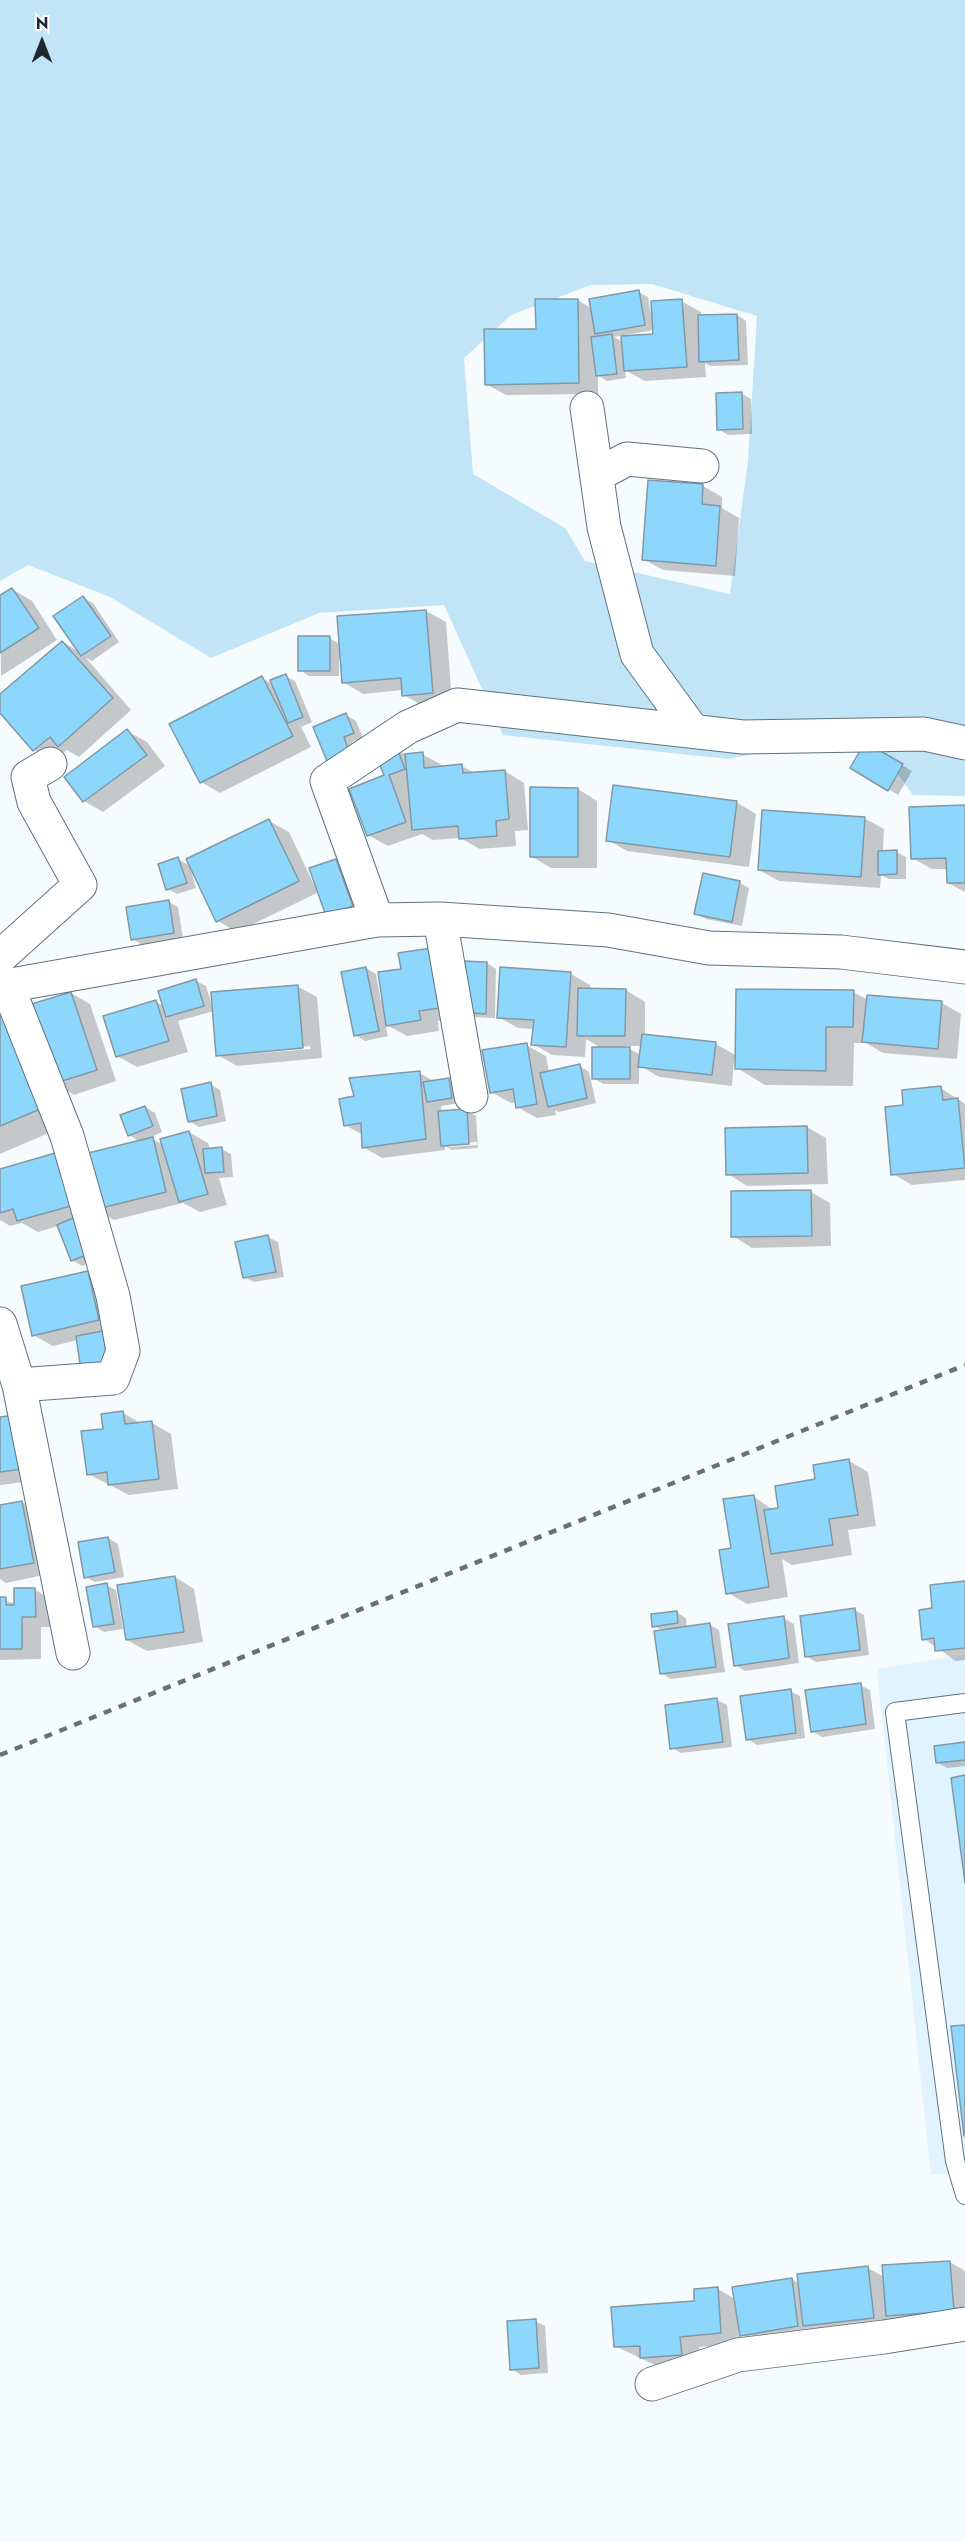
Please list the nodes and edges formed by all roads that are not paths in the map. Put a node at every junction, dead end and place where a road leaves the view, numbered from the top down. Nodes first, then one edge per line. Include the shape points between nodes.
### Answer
1 (587, 408) dead end
2 (702, 466) dead end
3 (597, 475) junction
4 (693, 731) junction
5 (965, 743) edge
6 (50, 764) dead end
7 (440, 919) junction
8 (377, 920) junction
9 (965, 967) edge
10 (2, 976) edge
11 (471, 1096) dead end
12 (0, 1324) edge
13 (19, 1385) junction
14 (73, 1653) dead end
15 (965, 1703) edge
16 (965, 2195) edge
17 (965, 2324) edge
18 (652, 2384) dead end

1 - 3 street
2 - 3 street via 627,459
3 - 4 street via 604,527 637,654
4 - 5 street via 743,737 924,734
4 - 8 street via 456,705 408,727 327,781
6 - 10 street via 28,777 34,802 80,885
7 - 8 street
7 - 9 street via 608,930 709,948 841,952
7 - 11 street
8 - 10 street
10 - 13 street via 67,1136 113,1296 123,1352 113,1378
12 - 13 street
13 - 14 street
15 - 16 lane via 895,1712 955,2161
17 - 18 street via 738,2355

